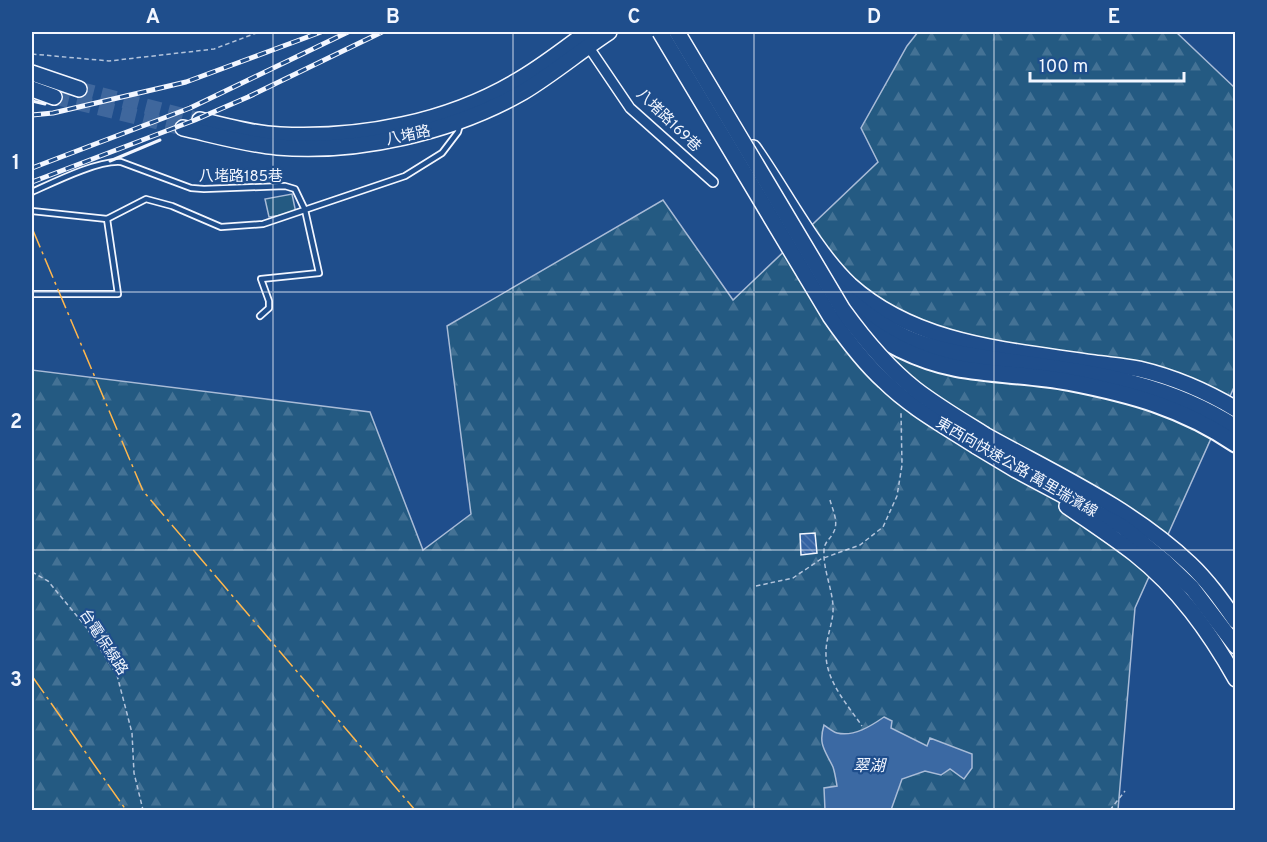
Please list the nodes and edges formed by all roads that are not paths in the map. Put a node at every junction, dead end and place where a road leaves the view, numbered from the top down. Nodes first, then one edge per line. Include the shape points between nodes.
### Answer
1 (609, 32) edge
2 (652, 32) edge
3 (660, 32) edge
4 (667, 32) edge
5 (677, 32) edge
6 (588, 39) edge
7 (699, 68) junction
8 (32, 73) edge
9 (32, 89) edge
10 (78, 89) tunnel mouth
11 (54, 97) tunnel mouth
12 (458, 115) junction
13 (200, 120) tunnel mouth
14 (183, 128) tunnel mouth
15 (713, 182) dead end
16 (32, 192) edge
17 (305, 210) junction
18 (32, 211) edge
19 (107, 219) junction
20 (785, 243) junction
21 (32, 294) edge
22 (260, 316) dead end
23 (1236, 408) edge
24 (1236, 428) edge
25 (980, 440) junction
26 (1236, 444) edge
27 (1016, 470) junction
28 (1236, 621) edge
29 (1236, 646) edge
30 (1236, 679) edge

1 - 6 main road, 八堵路
2 - 20 highway
3 - 25 main road, 東西向快速公路 萬里瑞濱線, bridge via 849,343 892,389
4 - 20 highway
5 - 7 main road, 東西向快速公路 萬里瑞濱線, bridge
6 - 12 main road, 八堵路 via 523,92
6 - 15 street, 八堵路169巷 via 630,108
7 - 23 main road, bridge via 821,252 861,294 897,318 976,345 1138,369 1196,387
7 - 25 main road, 東西向快速公路 萬里瑞濱線, bridge via 862,336 915,389
8 - 10 main road
9 - 11 main road
12 - 13 main road, 八堵路 via 353,133 313,135 279,135
12 - 14 main road, 八堵路 via 421,134 314,147 241,142
12 - 17 lane via 458,132 442,153 405,176
16 - 17 lane, 八堵路185巷 via 113,161 191,188 285,186 295,189
17 - 19 lane via 263,224 221,227 172,206 146,200
17 - 22 lane, 八堵路185巷 via 319,273 261,279 269,308
18 - 19 lane
19 - 21 lane via 118,294
20 - 24 highway via 842,295 886,328 916,342 967,356 1095,374 1160,390 1203,408
20 - 26 highway via 801,272 864,328 908,353 956,368 1068,382 1144,399 1191,417
25 - 27 main road, 東西向快速公路 萬里瑞濱線
25 - 28 main road, 東西向快速公路 萬里瑞濱線 via 1092,494 1143,524 1191,565
27 - 29 main road, 東西向快速公路 萬里瑞濱線 via 1123,527 1192,588
27 - 30 main road via 1135,555 1174,590 1200,621

